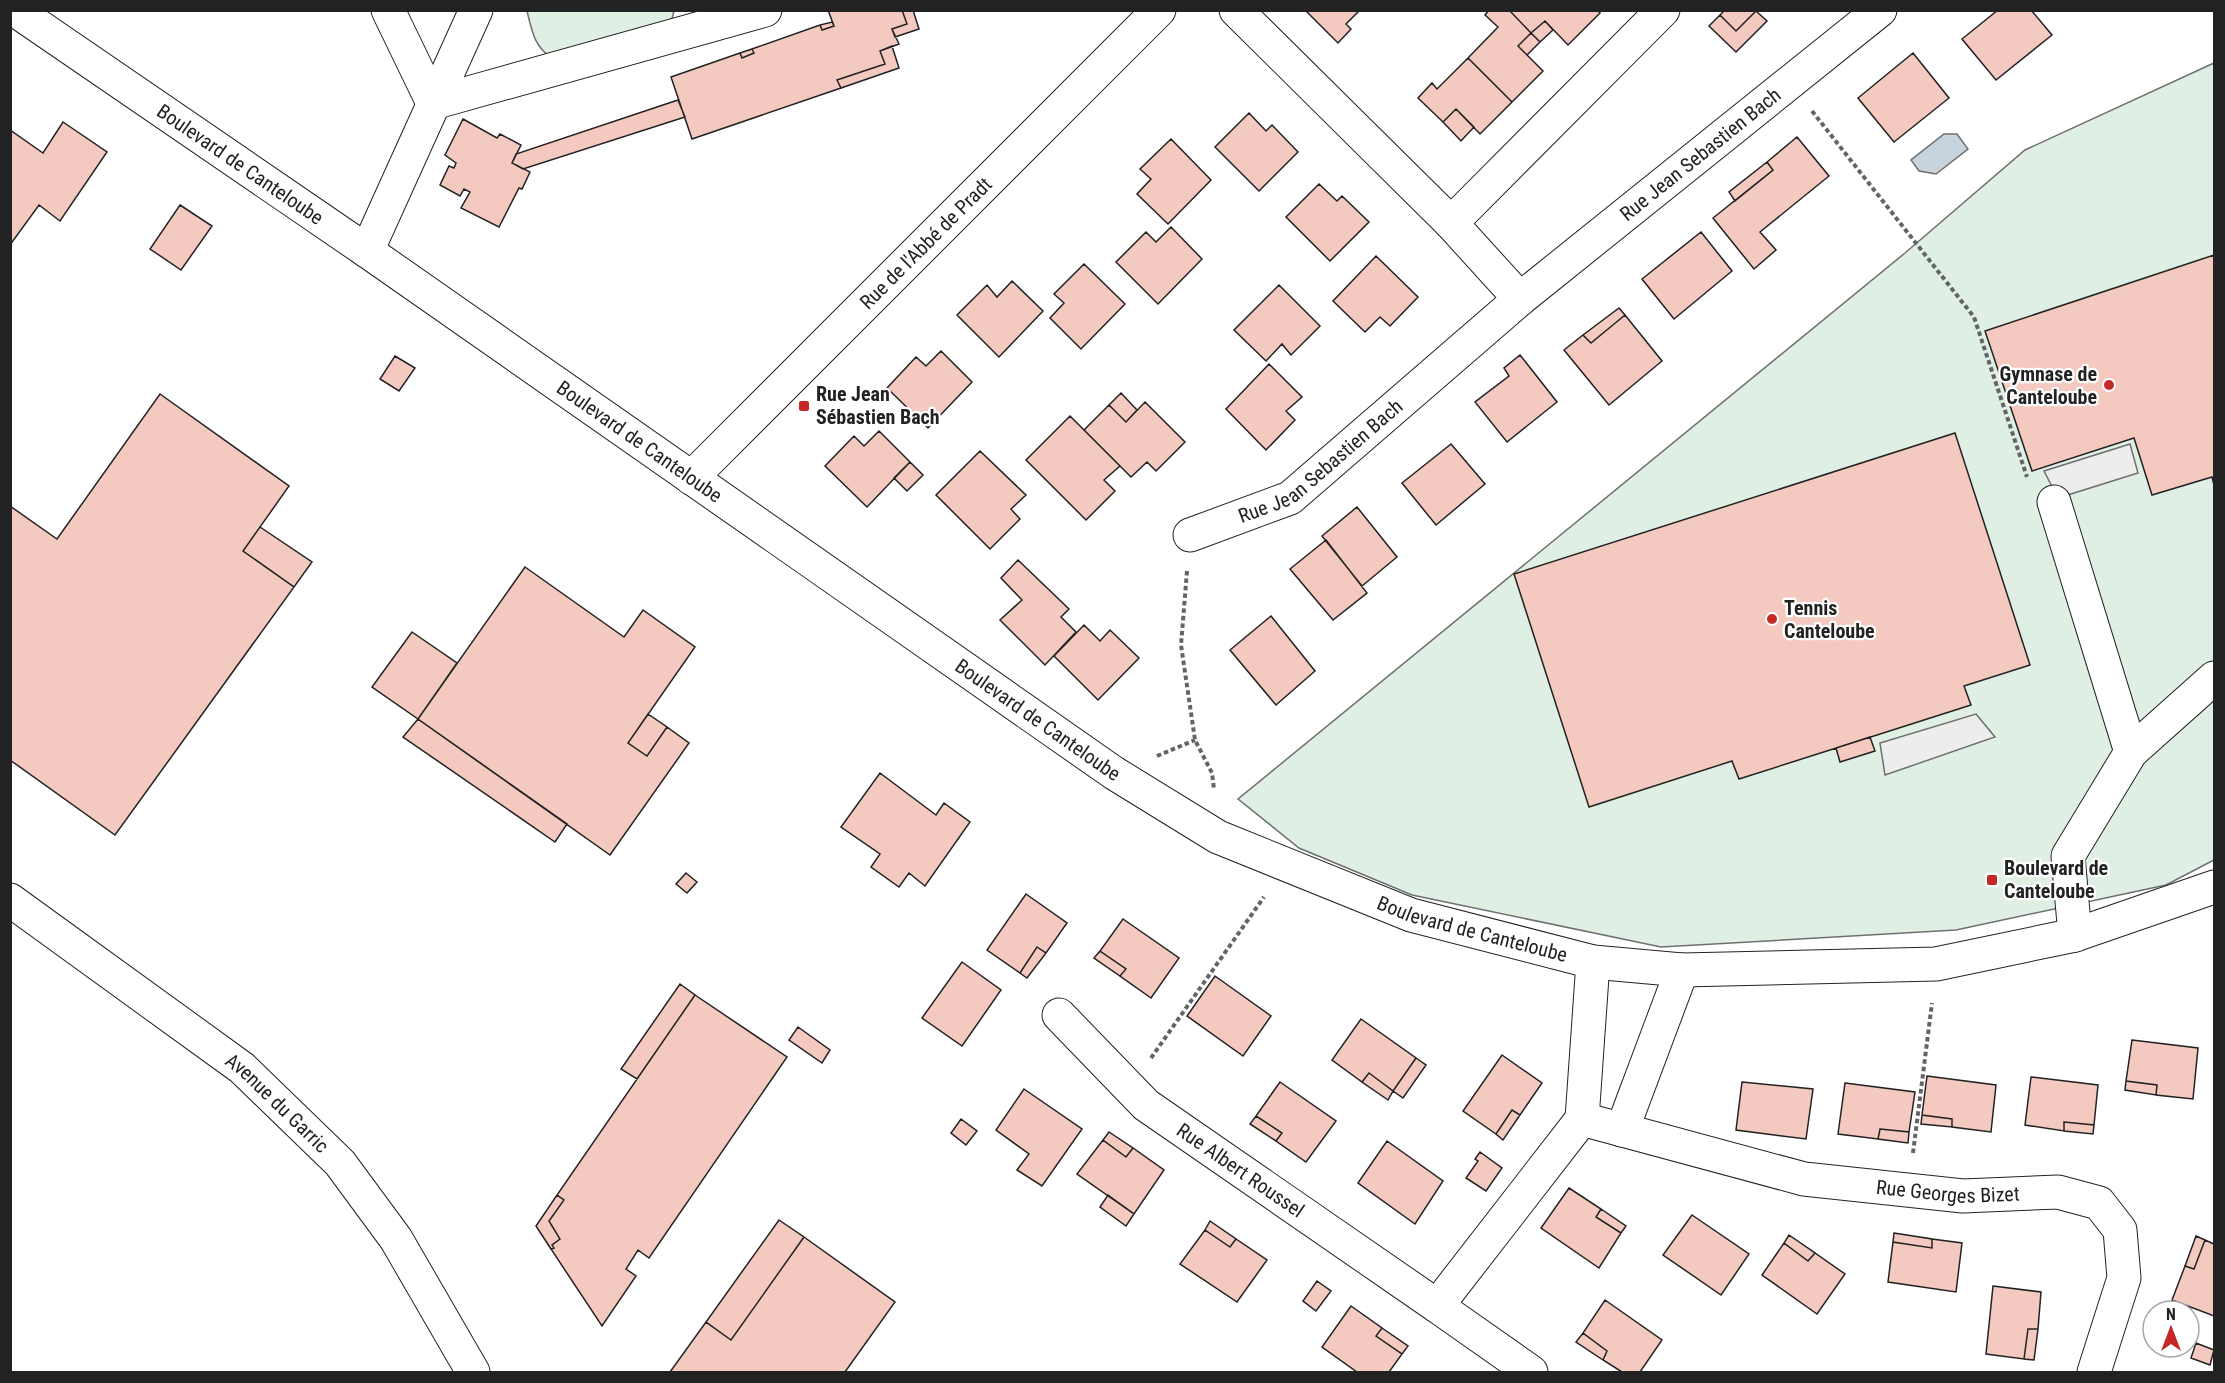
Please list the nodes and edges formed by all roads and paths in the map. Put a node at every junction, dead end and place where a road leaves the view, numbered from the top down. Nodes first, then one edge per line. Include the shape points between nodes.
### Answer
1 (15, 10) edge
2 (388, 10) edge
3 (477, 10) edge
4 (765, 10) edge
5 (1159, 10) edge
6 (1236, 10) edge
7 (1662, 10) edge
8 (1880, 10) edge
9 (1790, 82) junction
10 (433, 103) junction
11 (1451, 223) junction
12 (367, 251) junction
13 (1520, 299) junction
14 (691, 477) junction
15 (2054, 502) joint
16 (1190, 535) joint
17 (2214, 678) edge
18 (2131, 752) junction
19 (1218, 837) junction
20 (1287, 864) junction
21 (2214, 887) edge
22 (10, 900) edge
23 (2075, 935) junction
24 (1593, 962) junction
25 (1936, 964) junction
26 (1682, 970) junction
27 (1059, 1015) dead end
28 (1130, 1088) junction
29 (1582, 1119) junction
30 (1622, 1130) junction
31 (1908, 1190) junction
32 (1437, 1306) junction
33 (473, 1372) edge
34 (1532, 1372) edge
35 (2094, 1372) edge

1 - 12 street, Boulevard de Canteloube
2 - 10 street
3 - 10 street
4 - 10 street
5 - 14 street, Rue de l'Abbé de Pradt
6 - 11 street
7 - 11 street
8 - 9 street, Rue Jean Sebastien Bach
9 - 13 street, Rue Jean Sebastien Bach
9 - 15 path via 1974,317 2025,474
10 - 12 street
11 - 13 street
12 - 14 street, Boulevard de Canteloube
13 - 16 street, Rue Jean Sebastien Bach via 1290,498
14 - 19 street, Boulevard de Canteloube via 1114,773
15 - 18 street
16 - 19 path via 1181,645 1195,740 1212,773
17 - 18 street
18 - 23 street via 2068,856
19 - 20 street, Boulevard de Canteloube
20 - 24 street, Boulevard de Canteloube via 1411,915
20 - 28 path
21 - 23 street, Boulevard de Canteloube
22 - 33 street, Avenue du Garric via 242,1068 340,1163 396,1239
23 - 25 street, Boulevard de Canteloube
24 - 26 street, Boulevard de Canteloube
24 - 29 street
25 - 26 street, Boulevard de Canteloube
25 - 31 path
26 - 30 street
27 - 28 street, Rue Albert Roussel
28 - 32 street, Rue Albert Roussel via 1146,1105
29 - 30 street
29 - 32 street
30 - 31 street, Rue Georges Bizet via 1804,1179
31 - 35 street, Rue Georges Bizet via 1963,1196 2058,1192 2099,1203 2120,1230 2124,1278
32 - 34 street, Rue Albert Roussel

